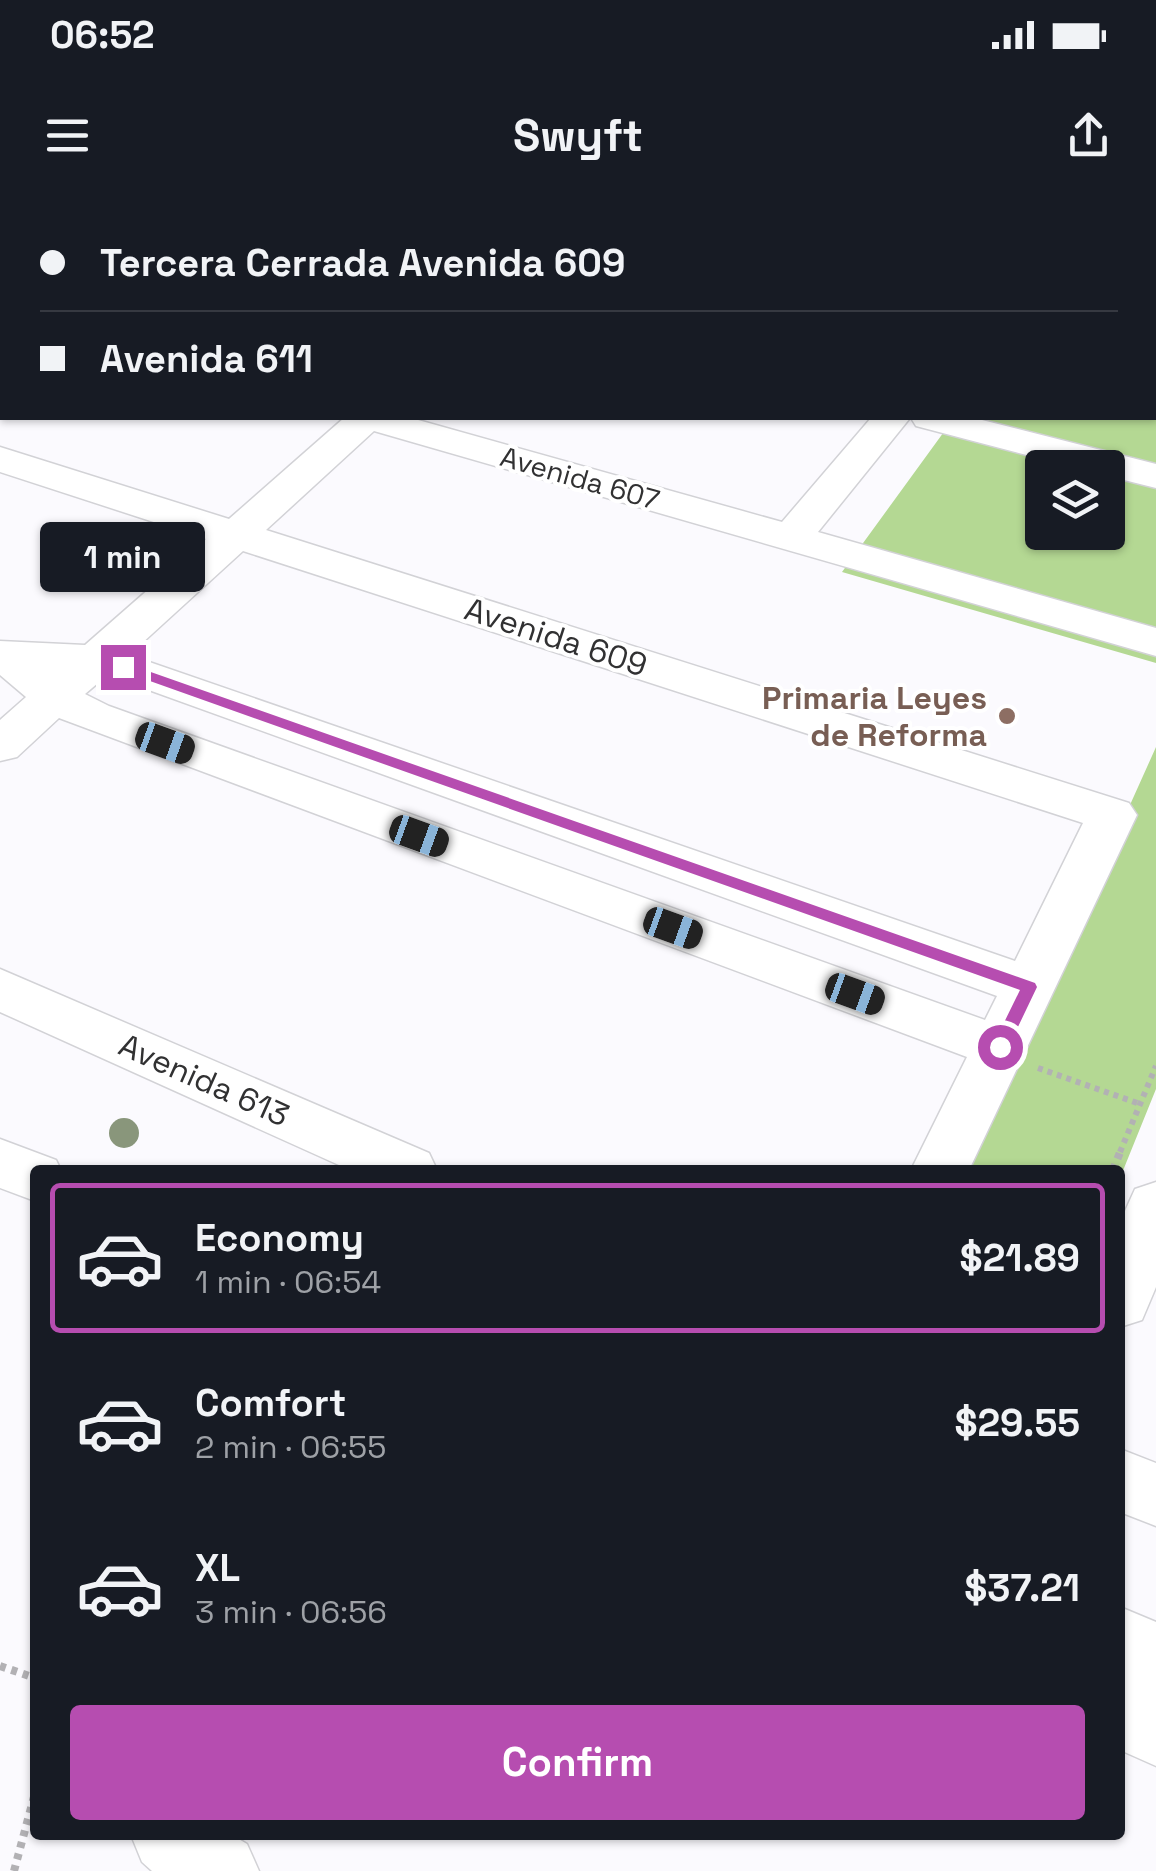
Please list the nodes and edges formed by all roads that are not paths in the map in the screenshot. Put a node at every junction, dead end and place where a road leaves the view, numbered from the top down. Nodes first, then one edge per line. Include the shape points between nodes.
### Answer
1 (366, 420) edge
2 (375, 420) edge
3 (888, 420) edge
4 (938, 420) edge
5 (0, 459) edge
6 (1156, 476) edge
7 (236, 535) junction
8 (791, 538) junction
9 (1156, 642) edge
10 (3, 656) edge
11 (96, 660) junction
12 (54, 697) junction
13 (0, 746) edge
14 (1030, 987) junction
15 (0, 989) edge
16 (1018, 1058) junction
17 (0, 1162) edge
18 (397, 1165) edge
19 (943, 1165) edge
20 (30, 1175) edge
21 (1156, 1206) edge
22 (1125, 1288) edge
23 (1125, 1482) edge
24 (1156, 1496) edge
25 (1125, 1644) edge
26 (1156, 1658) edge
27 (1125, 1714) edge
28 (1156, 1729) edge
29 (175, 1840) edge
30 (220, 1871) edge

1 - 7 main road
2 - 8 main road, Avenida 607
3 - 8 main road
4 - 6 main road
5 - 7 main road, Avenida 609
7 - 11 main road
7 - 14 main road, Avenida 609 via 1112,816
8 - 9 main road, Avenida 607
10 - 11 main road
10 - 12 main road
11 - 12 main road
11 - 14 main road
12 - 13 main road
12 - 16 main road via 93,717
14 - 16 main road
15 - 18 main road, Avenida 613
16 - 19 main road
17 - 20 main road
21 - 22 main road
23 - 24 main road
25 - 26 main road
27 - 28 main road
29 - 30 main road

